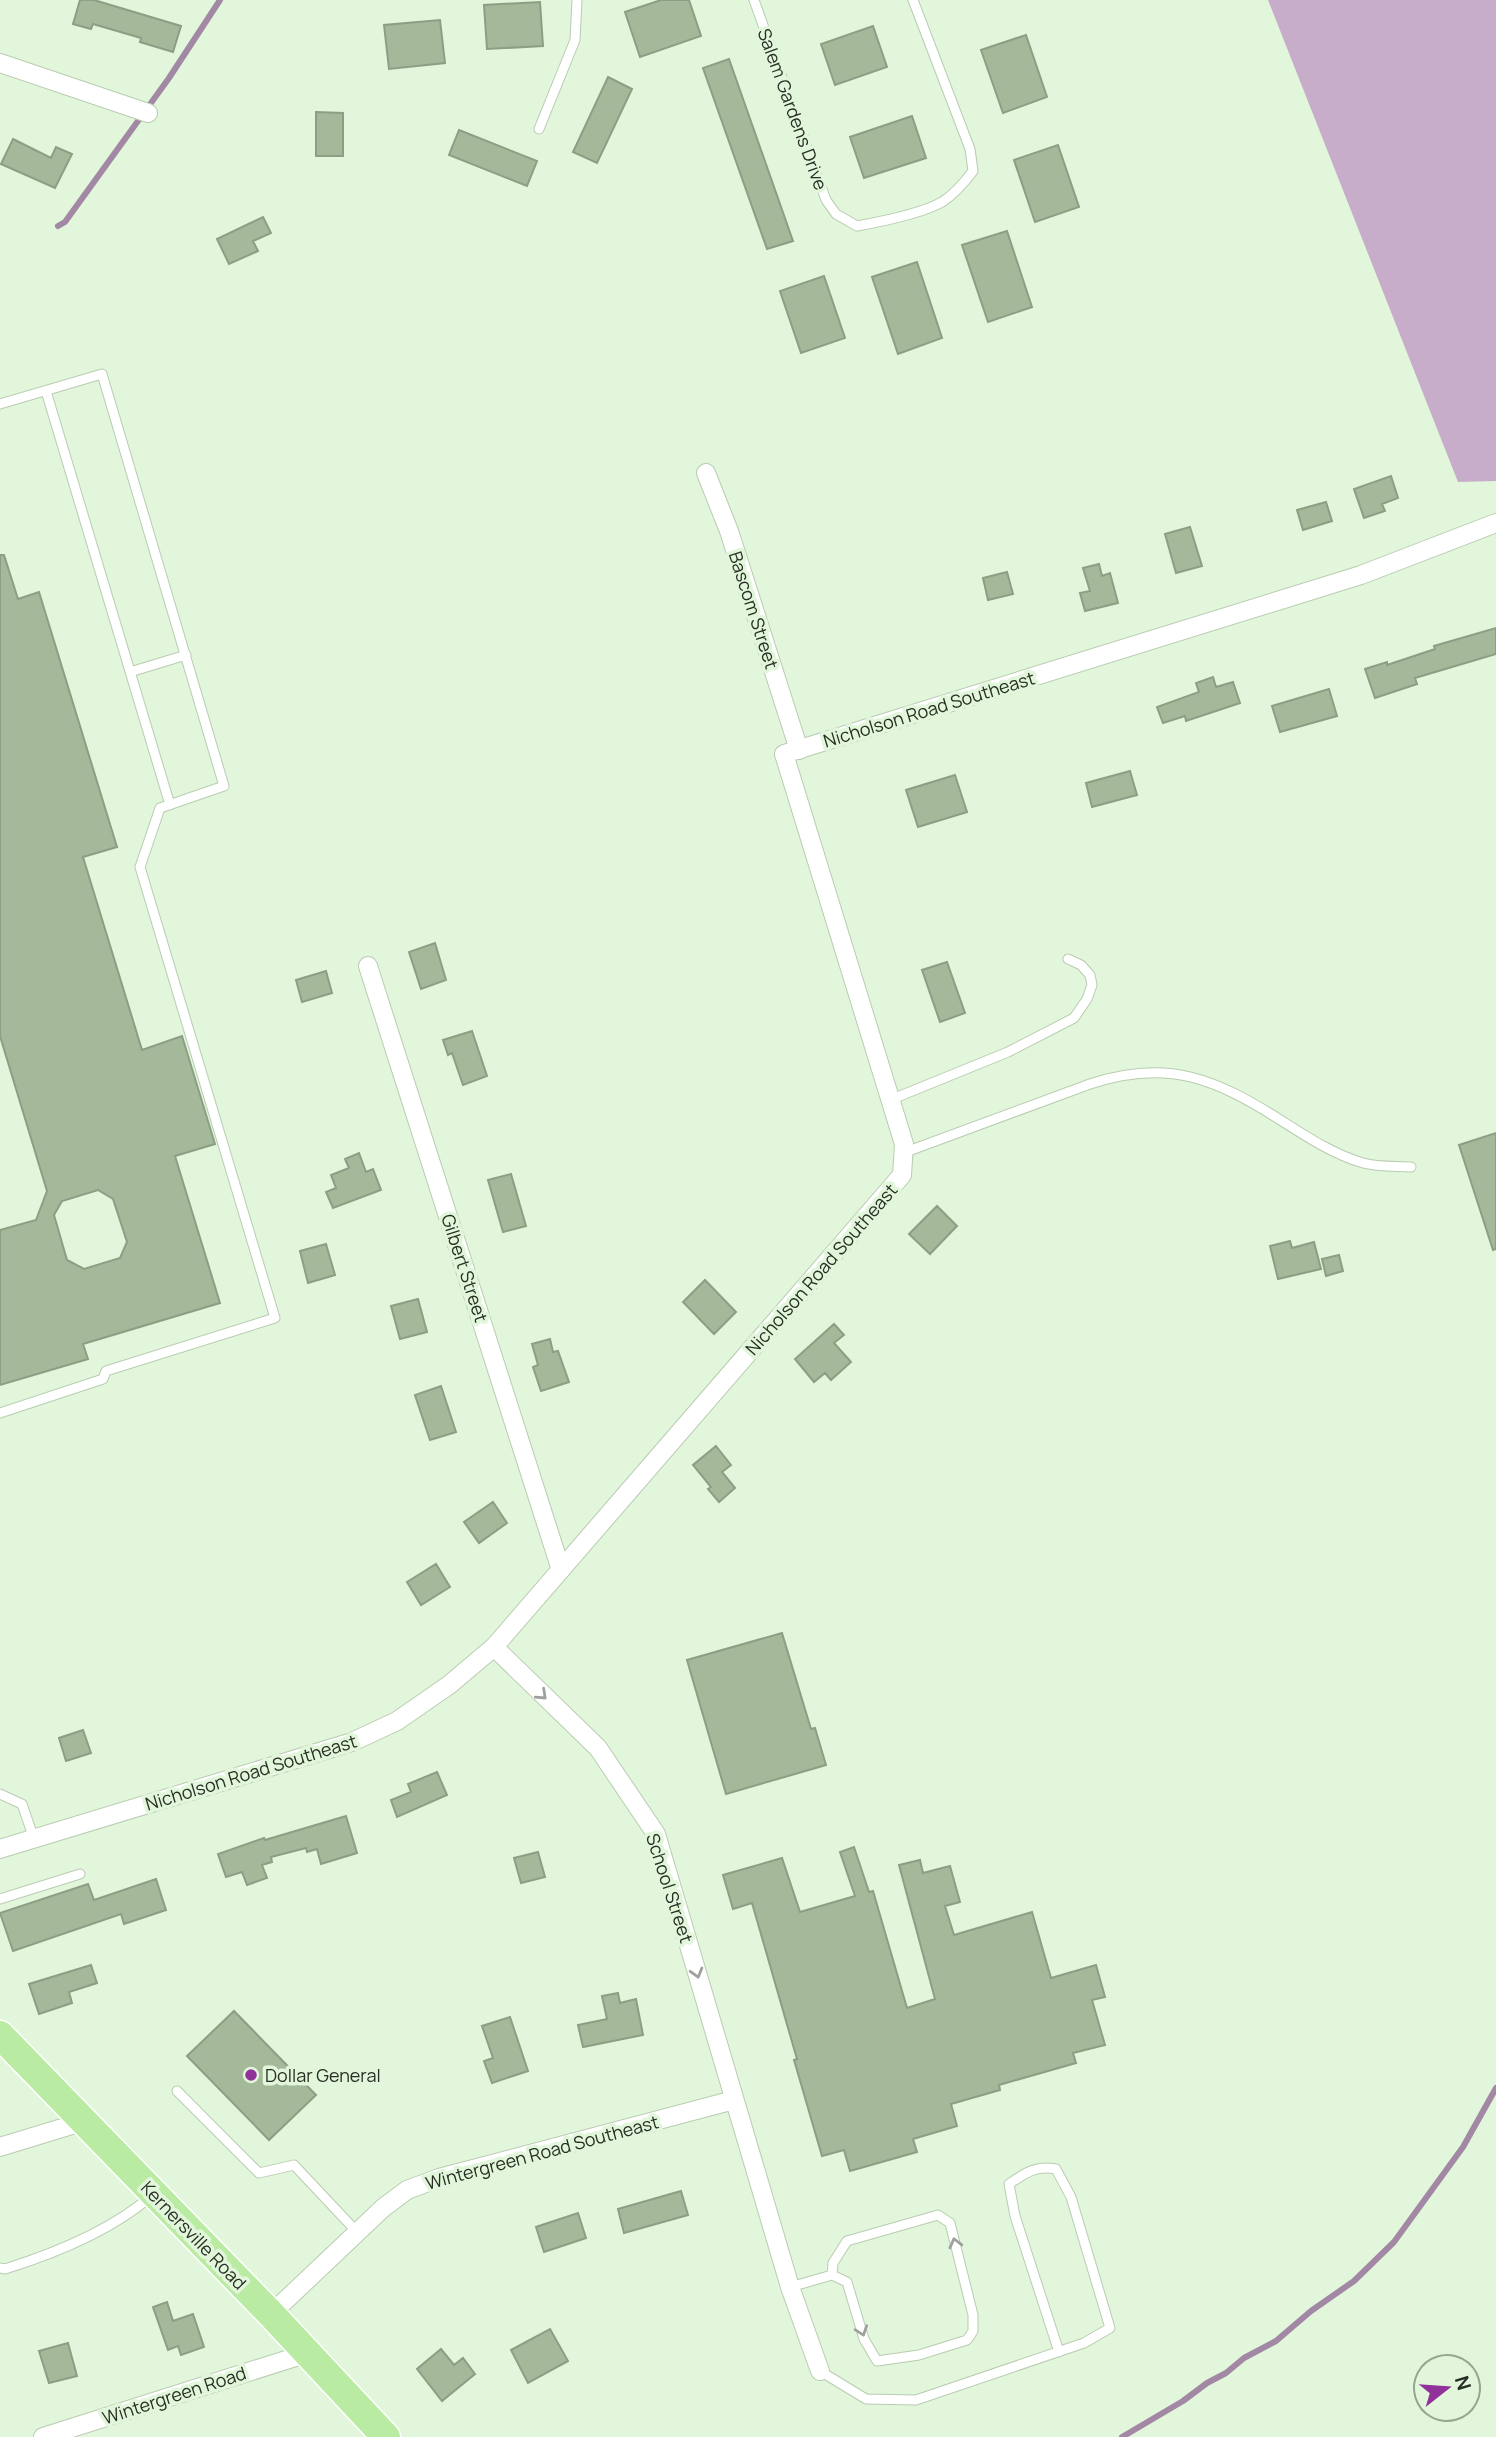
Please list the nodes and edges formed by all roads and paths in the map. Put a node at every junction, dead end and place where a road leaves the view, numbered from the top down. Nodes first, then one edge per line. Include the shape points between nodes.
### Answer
1 (577, 0) edge
2 (754, 0) edge
3 (914, 0) edge
4 (0, 62) edge
5 (148, 113) dead end
6 (540, 129) dead end
7 (46, 391) junction
8 (0, 404) edge
9 (706, 472) dead end
10 (1496, 523) edge
11 (186, 655) junction
12 (130, 672) junction
13 (799, 750) junction
14 (170, 805) junction
15 (1068, 959) dead end
16 (368, 966) dead end
17 (890, 1100) junction
18 (903, 1153) junction
19 (1411, 1167) dead end
20 (0, 1413) edge
21 (561, 1570) junction
22 (494, 1647) junction
23 (0, 1794) edge
24 (34, 1839) junction
25 (0, 1849) edge
26 (80, 1874) dead end
27 (0, 1899) edge
28 (0, 2035) edge
29 (177, 2091) dead end
30 (734, 2100) junction
31 (85, 2121) junction
32 (0, 2147) edge
33 (154, 2193) junction
34 (357, 2232) junction
35 (0, 2268) edge
36 (832, 2275) junction
37 (790, 2287) junction
38 (271, 2314) junction
39 (1059, 2352) junction
40 (305, 2354) junction
41 (820, 2371) joint
42 (43, 2437) edge
43 (386, 2437) edge

1 - 6 lane via 575,40
2 - 3 lane, Salem Gardens Drive via 825,200 836,214 857,226 941,203 973,170 970,149
4 - 5 street
7 - 8 lane
7 - 11 lane via 102,374
7 - 12 lane
9 - 13 street, Bascom Street
10 - 13 street, Nicholson Road Southeast via 1361,575
11 - 12 lane
11 - 14 lane via 224,786
12 - 14 lane
13 - 17 street, Nicholson Road Southeast via 784,754
14 - 20 lane via 160,808 140,867 275,1318 106,1371 103,1379
15 - 17 lane via 1081,965 1092,985 1074,1018 1008,1052
16 - 21 street, Gilbert Street
17 - 18 street, Nicholson Road Southeast
18 - 19 lane via 1119,1074 1152,1071 1197,1078 1231,1090 1320,1145 1364,1163
18 - 21 street, Nicholson Road Southeast via 902,1175
21 - 22 street, Nicholson Road Southeast
22 - 24 street, Nicholson Road Southeast via 397,1721 352,1742
22 -> 30 street, School Street via 598,1748 656,1833
23 - 24 lane via 22,1804
24 - 25 street, Nicholson Road Southeast
26 - 27 lane
28 - 31 main road, Kernersville Road
29 - 34 lane via 259,2173 294,2165
30 - 34 street, Wintergreen Road Southeast via 439,2178 407,2190
30 - 37 street, School Street
31 - 32 street
31 - 33 main road, Kernersville Road
33 - 35 lane via 79,2241 38,2259
33 - 38 main road, Kernersville Road
34 - 38 street, Wintergreen Road Southeast
36 -> 36 lane via 847,2282 864,2339 877,2361 919,2356 968,2340 973,2331 950,2223 938,2215 847,2241 833,2263
36 - 37 lane
37 - 41 street, School Street
38 - 40 main road, Kernersville Road
39 - 39 lane via 1110,2328 1071,2197 1056,2169 1043,2166 1009,2184
39 - 41 lane via 916,2400 866,2399
40 - 42 street, Wintergreen Road
40 - 43 main road, Kernersville Road

